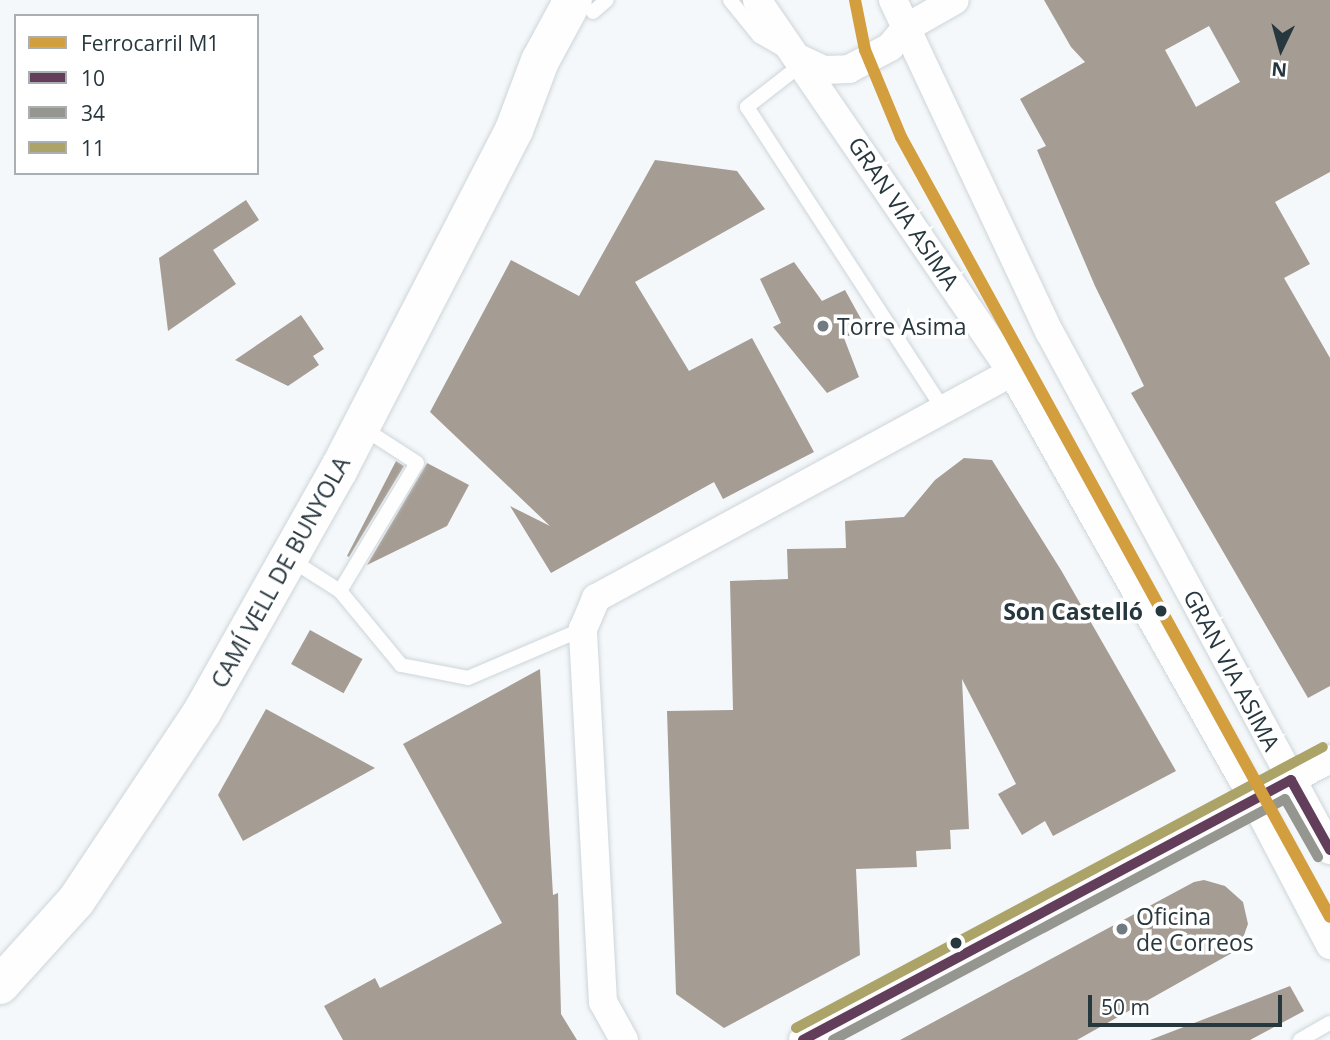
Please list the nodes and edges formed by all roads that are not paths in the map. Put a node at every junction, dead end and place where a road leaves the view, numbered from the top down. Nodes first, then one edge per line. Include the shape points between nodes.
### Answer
1 (730, 0) edge
2 (757, 0) edge
3 (893, 0) edge
4 (954, 0) edge
5 (594, 3) edge
6 (906, 28) junction
7 (800, 61) junction
8 (1012, 372) junction
9 (943, 409) junction
10 (361, 426) junction
11 (289, 558) junction
12 (340, 591) junction
13 (583, 629) junction
14 (1330, 759) edge
15 (1291, 780) junction
16 (1254, 800) junction
17 (1330, 850) edge
18 (1330, 945) edge
19 (0, 985) edge
20 (1330, 1023) edge
21 (624, 1040) edge
22 (803, 1040) edge
23 (1300, 1040) edge

1 - 7 lane via 759,36
2 - 7 street, GRAN VIA ASIMA
3 - 6 street, GRAN VIA ASIMA
4 - 6 street
5 - 10 main road, CAMÍ VELL DE BUNYOLA via 540,61 514,130
6 - 7 street via 890,47 849,69 824,70
6 - 15 street, GRAN VIA ASIMA via 1050,333
7 - 8 street, GRAN VIA ASIMA
7 - 9 lane via 747,107
8 - 9 street
8 - 16 street, GRAN VIA ASIMA
9 - 13 street via 596,598
10 - 11 main road, CAMÍ VELL DE BUNYOLA
10 - 12 lane via 417,463
11 - 12 lane
11 - 19 main road, CAMÍ VELL DE BUNYOLA via 202,712 76,901
12 - 13 lane via 401,665 468,678
13 - 21 street via 603,1002
14 - 15 street
15 - 16 street
15 - 17 street, GRAN VIA ASIMA
16 - 18 street, GRAN VIA ASIMA
16 - 22 street
20 - 23 lane

